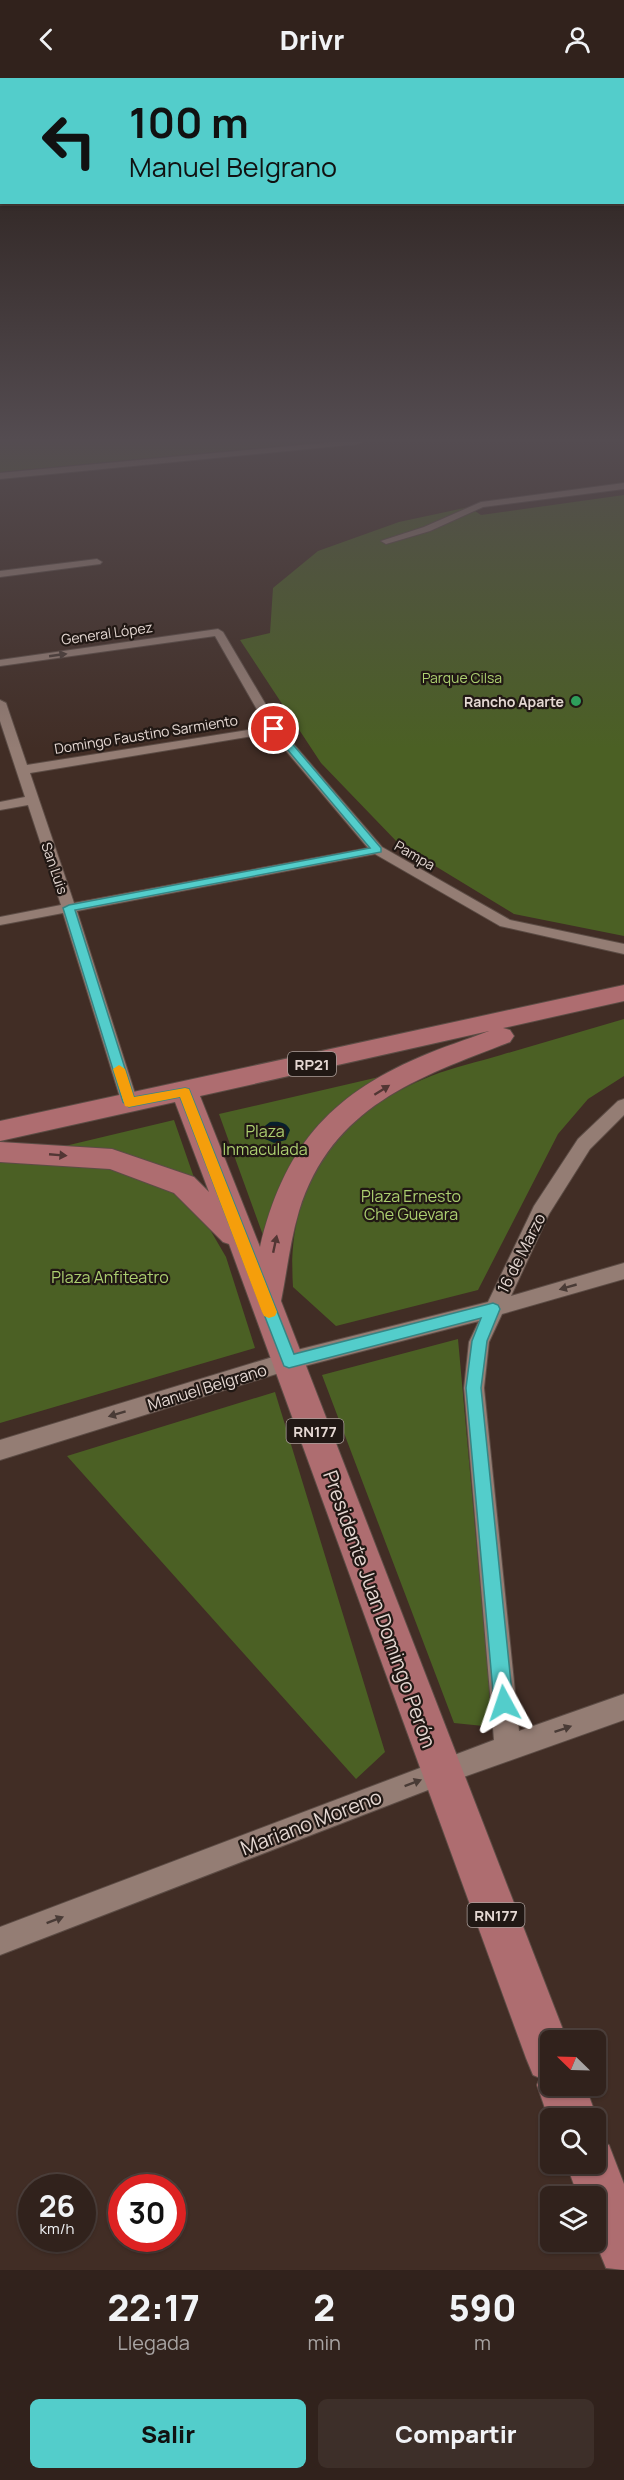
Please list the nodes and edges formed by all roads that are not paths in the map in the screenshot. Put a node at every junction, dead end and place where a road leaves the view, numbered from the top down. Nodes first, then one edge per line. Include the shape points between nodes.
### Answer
1 (97, 562) dead end
2 (0, 574) edge
3 (218, 632) joint
4 (0, 663) edge
5 (0, 704) edge
6 (3, 722) edge
7 (274, 729) junction
8 (22, 770) junction
9 (32, 800) junction
10 (0, 806) edge
11 (377, 850) junction
12 (69, 908) junction
13 (0, 921) edge
14 (624, 949) edge
15 (624, 993) edge
16 (581, 1004) junction
17 (185, 1092) junction
18 (129, 1102) junction
19 (624, 1105) edge
20 (0, 1131) edge
21 (0, 1152) edge
22 (241, 1240) junction
23 (624, 1271) edge
24 (266, 1302) junction
25 (493, 1309) junction
26 (289, 1361) junction
27 (0, 1450) edge
28 (624, 1707) edge
29 (508, 1748) junction
30 (441, 1772) junction
31 (0, 1941) edge
32 (540, 2032) edge
33 (595, 2174) edge
34 (624, 2250) edge

1 - 2 street
4 -> 3 street, General López
3 - 7 street, Pampa
5 - 6 street, San Luis
6 - 8 street, San Luis
7 - 8 street, Domingo Faustino Sarmiento
7 - 11 street, Pampa
8 - 9 street, San Luis
9 - 10 street
9 - 12 street, San Luis
11 - 12 street
11 - 14 street, Pampa via 505,923
12 - 13 street
12 - 18 street, San Luis
15 - 16 main road, RP21
16 - 17 main road, RP21
24 -> 16 main road via 279,1228 297,1174 327,1130 409,1072
17 - 18 main road, RP21
17 - 22 main road, Presidente Juan Domingo Perón / RN177
18 - 20 main road, RP21
19 - 25 street, 16 de Marzo via 584,1143 542,1212
21 -> 22 main road via 112,1160 184,1185
22 - 24 main road, Presidente Juan Domingo Perón / RN177
23 -> 25 street, Manuel Belgrano
24 - 26 main road, Presidente Juan Domingo Perón / RN177
25 - 26 street, Manuel Belgrano
25 - 29 street, 16 de Marzo via 479,1341 474,1388
26 -> 27 street, Manuel Belgrano
26 - 30 main road, Presidente Juan Domingo Perón / RN177
29 -> 28 street, Mariano Moreno
29 - 30 street, Mariano Moreno
31 -> 30 street, Mariano Moreno
30 - 32 main road, Presidente Juan Domingo Perón / RN177
33 - 34 main road

